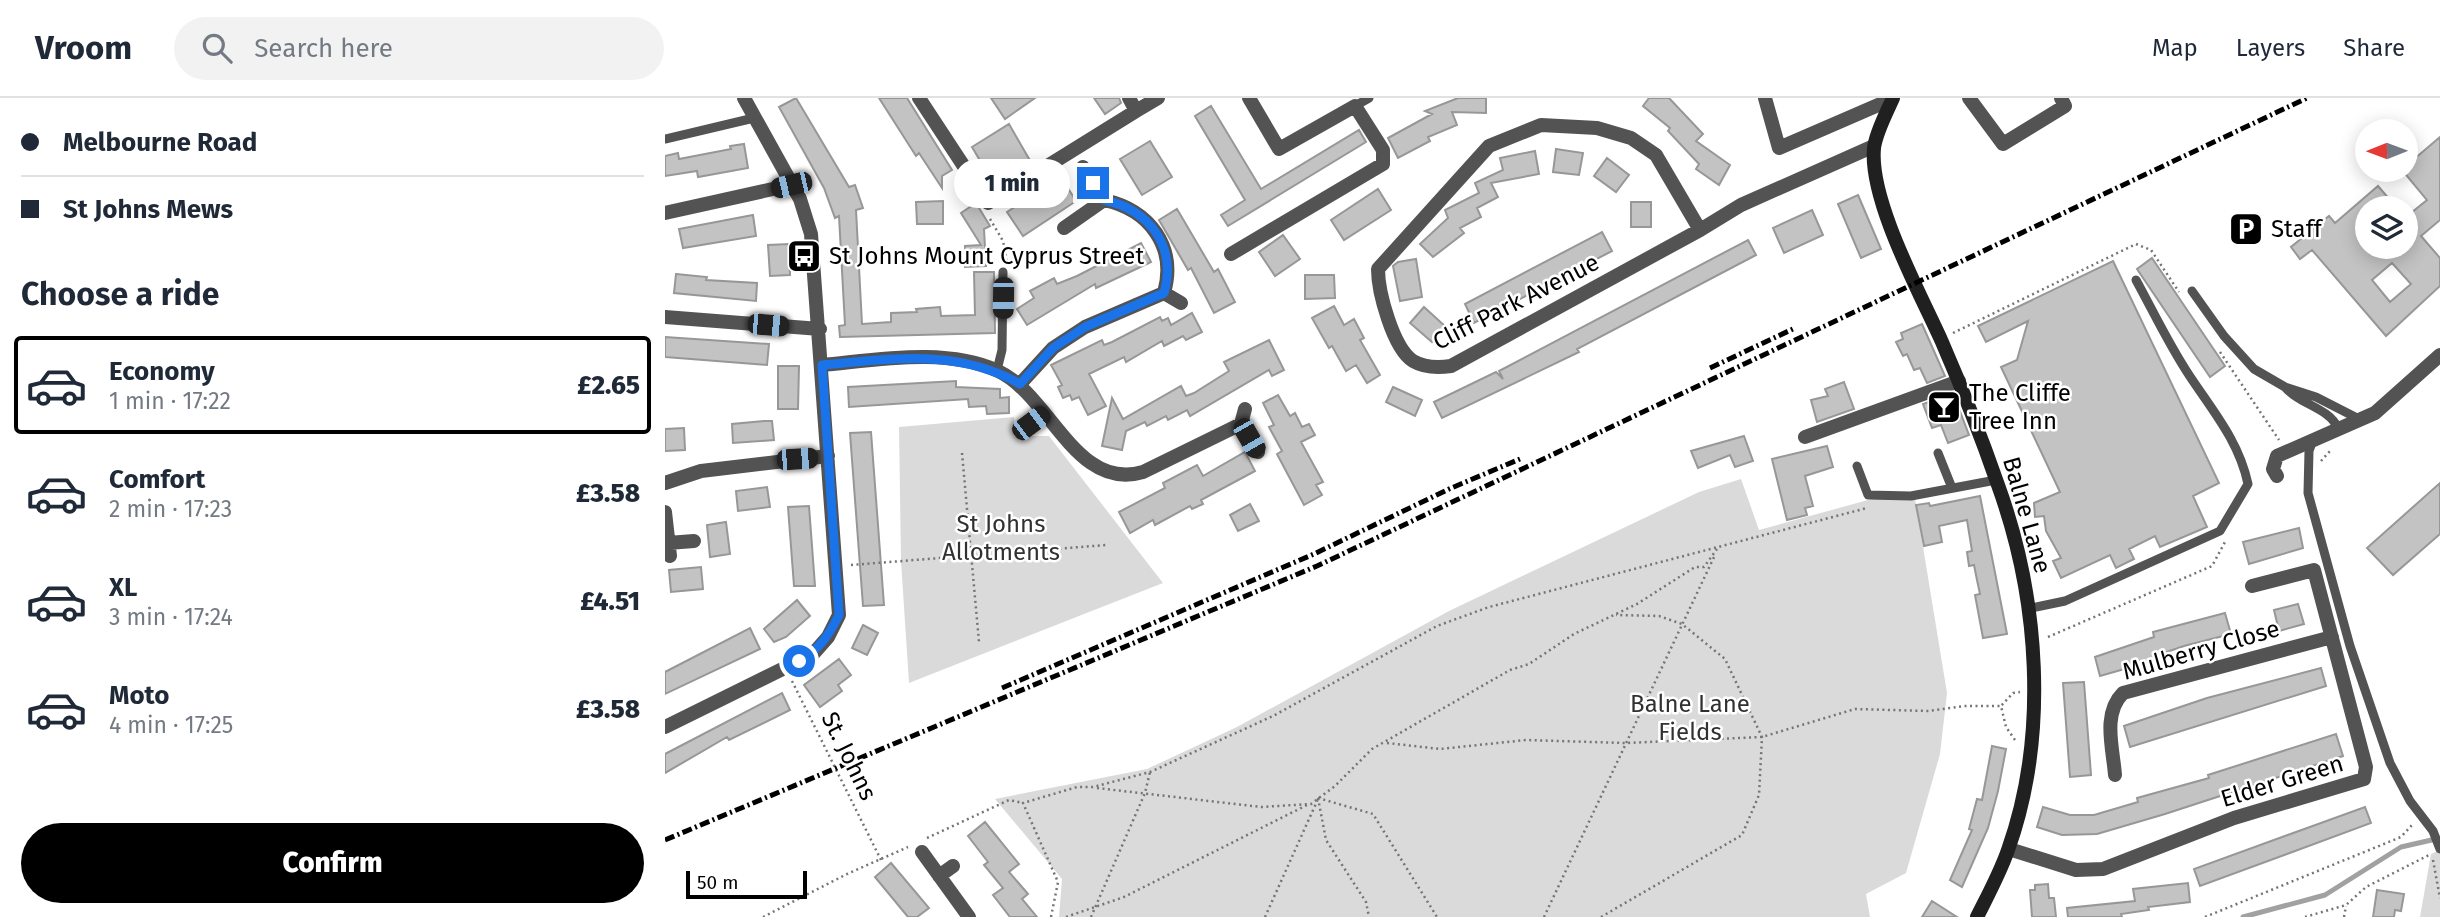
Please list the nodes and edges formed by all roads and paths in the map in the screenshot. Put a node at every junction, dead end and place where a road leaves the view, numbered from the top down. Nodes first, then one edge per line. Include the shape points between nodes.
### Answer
1 (744, 98) edge
2 (919, 98) edge
3 (1158, 98) edge
4 (1249, 98) edge
5 (1369, 98) edge
6 (1765, 98) edge
7 (1969, 98) edge
8 (2061, 98) edge
9 (1892, 99) edge
10 (1133, 104) edge
11 (1355, 106) junction
12 (754, 118) junction
13 (665, 139) edge
14 (1874, 146) junction
15 (1083, 167) dead end
16 (791, 185) junction
17 (1104, 200) junction
18 (988, 203) junction
19 (665, 213) edge
20 (1064, 228) dead end
21 (1700, 230) junction
22 (1231, 254) dead end
23 (1003, 272) joint
24 (2136, 280) dead end
25 (2192, 291) dead end
26 (1164, 293) junction
27 (2181, 295) dead end
28 (1181, 303) dead end
29 (665, 317) edge
30 (820, 330) junction
31 (1941, 339) junction
32 (2219, 350) dead end
33 (2440, 355) edge
34 (822, 365) junction
35 (997, 370) junction
36 (1959, 381) junction
37 (1020, 384) junction
38 (2285, 387) junction
39 (1245, 409) dead end
40 (1044, 413) junction
41 (2359, 419) junction
42 (1031, 423) dead end
43 (1241, 424) junction
44 (2338, 428) junction
45 (1805, 437) dead end
46 (2314, 438) junction
47 (2333, 448) dead end
48 (2286, 450) junction
49 (1258, 452) dead end
50 (962, 453) dead end
51 (1938, 453) dead end
52 (828, 456) junction
53 (1857, 466) dead end
54 (2309, 475) junction
55 (2277, 477) dead end
56 (1996, 480) junction
57 (665, 483) edge
58 (1952, 488) junction
59 (1874, 506) dead end
60 (665, 512) edge
61 (694, 541) dead end
62 (2225, 542) dead end
63 (1106, 545) dead end
64 (1717, 548) junction
65 (971, 555) junction
66 (836, 566) junction
67 (2252, 586) dead end
68 (2027, 609) junction
69 (1613, 615) junction
70 (1682, 624) junction
71 (2332, 637) junction
72 (979, 642) dead end
73 (2032, 644) junction
74 (786, 668) junction
75 (2034, 690) junction
76 (2001, 706) junction
77 (665, 727) edge
78 (1762, 737) junction
79 (1385, 742) junction
80 (1626, 743) junction
81 (2032, 746) junction
82 (1150, 772) junction
83 (2115, 775) dead end
84 (1093, 787) junction
85 (1145, 793) junction
86 (1318, 798) junction
87 (1023, 803) junction
88 (1311, 804) junction
89 (2414, 822) dead end
90 (2009, 849) junction
91 (2440, 849) edge
92 (922, 852) dead end
93 (881, 860) junction
94 (953, 866) dead end
95 (939, 876) junction
96 (2440, 898) edge
97 (2346, 905) junction
98 (1093, 908) junction
99 (763, 917) edge
100 (969, 917) edge
101 (1051, 917) edge
102 (1066, 917) edge
103 (1091, 917) edge
104 (1265, 917) edge
105 (1369, 917) edge
106 (1437, 917) edge
107 (1544, 917) edge
108 (1601, 917) edge
109 (1977, 917) edge
110 (2205, 917) edge
111 (2305, 917) edge
112 (2344, 917) edge

1 - 12 street
2 - 18 street
3 - 10 street
4 - 11 street via 1279,149
5 - 11 lane
6 - 9 street via 1779,148
7 - 8 street via 2003,144 2065,106
9 - 14 street, Balne Lane
10 - 18 street
11 - 22 street via 1383,150 1383,164
12 - 13 lane
12 - 16 street
14 - 21 street, Cliff Park Avenue via 1741,205
14 - 31 street, Balne Lane via 1877,180 1900,248
15 - 17 street
16 - 19 street
16 - 30 street via 811,234
17 - 20 street
17 - 26 street via 1126,205 1140,215 1167,255
18 - 23 path via 985,209 1003,241 1008,267
21 - 21 street, Cliff Park Avenue via 1451,366 1435,369 1411,360 1378,294 1378,269 1489,145 1541,125 1597,128 1631,138 1656,155
23 - 35 lane via 1002,350
24 - 68 lane via 2237,448 2248,484 2220,531 2065,601
25 - 38 lane via 2254,369
26 - 28 street
26 - 37 street via 1085,327 1053,348
27 - 31 path via 2151,250 2136,244
29 - 30 street
30 - 34 street
31 - 36 street, Balne Lane
32 - 48 path
33 - 41 street via 2375,413
34 - 35 street via 918,358 969,362
34 - 52 street
35 - 37 street
36 - 45 street
36 - 56 street, Balne Lane
37 - 40 street
38 - 41 lane
38 - 44 lane via 2333,418
39 - 43 street
40 - 42 street
40 - 43 street via 1089,462 1100,470 1128,477
41 - 44 street
43 - 49 street
44 - 46 street
46 - 48 street
46 - 54 lane
47 - 54 path
48 - 55 street via 2277,456 2273,469
50 - 65 path
51 - 58 lane
52 - 57 street via 701,471
52 - 66 street
53 - 58 lane via 1868,495 1911,496
54 - 91 lane via 2308,492 2328,573 2373,719 2410,801 2433,831
56 - 58 lane
56 - 68 street, Balne Lane via 2014,538
59 - 64 path
60 - 61 street via 669,550
62 - 73 path via 2212,566
63 - 65 path
64 - 69 path via 1704,567 1695,567
64 - 70 path
64 - 82 path via 1489,607 1437,626 1273,716
65 - 66 path
65 - 72 path
66 - 74 street via 839,615 813,653
67 - 71 street, Elder Green via 2315,570
68 - 73 street, Balne Lane
69 - 70 path via 1659,616
69 - 79 path
70 - 78 path via 1725,659
70 - 80 path
71 - 83 street, Mulberry Close via 2123,693 2113,702 2110,714
71 - 90 street, Elder Green via 2366,767 2361,781 2234,818 2103,869 2076,870
73 - 75 street, Balne Lane
74 - 77 street
74 - 93 path, St. Johns
75 - 76 path via 2013,693
75 - 81 street, Balne Lane
76 - 78 path via 1929,711 1854,709
76 - 81 path via 2014,740
78 - 80 path
78 - 108 path via 1759,795 1742,835
79 - 80 path via 1440,749 1526,740
79 - 86 path
80 - 107 path
81 - 90 street, Balne Lane
82 - 84 path
82 - 85 path
84 - 85 path
84 - 87 path via 1077,787
85 - 88 path via 1261,807
85 - 98 path
86 - 88 path
86 - 104 path
86 - 105 path via 1326,839 1366,902
86 - 106 path via 1373,814
87 - 93 path via 1009,800 999,804
87 - 101 path via 1058,882
88 - 98 path
89 - 110 path via 2401,836
90 - 109 street, Balne Lane
92 - 95 street
93 - 99 path
94 - 95 street
95 - 100 street
96 - 97 path via 2431,854 2366,887
97 - 111 path
97 - 112 path
98 - 102 path
98 - 103 path

